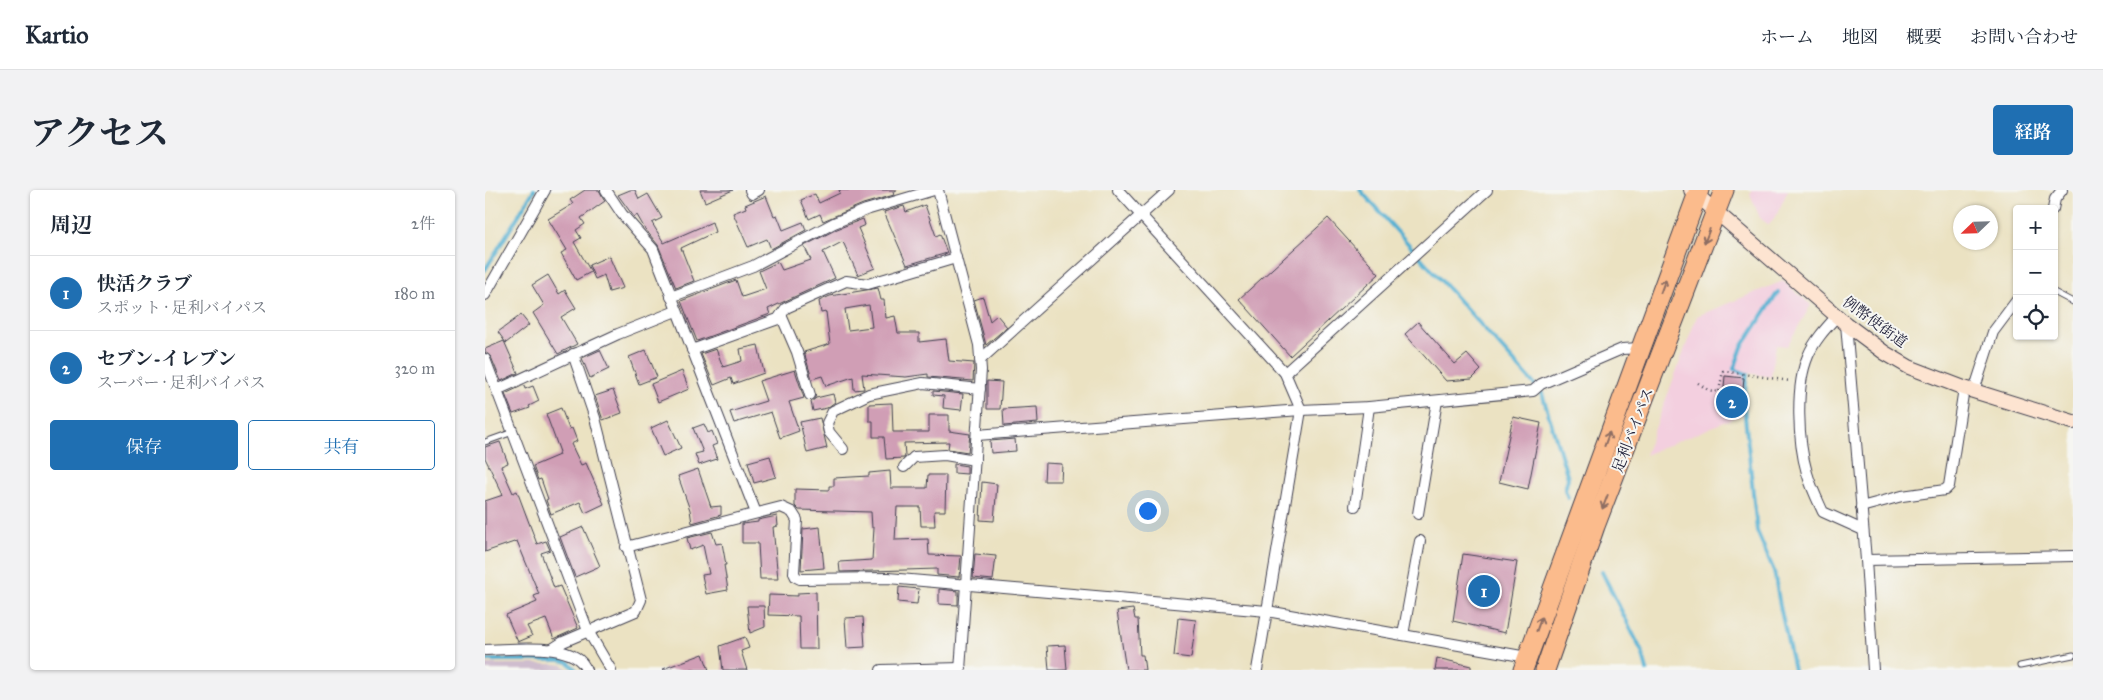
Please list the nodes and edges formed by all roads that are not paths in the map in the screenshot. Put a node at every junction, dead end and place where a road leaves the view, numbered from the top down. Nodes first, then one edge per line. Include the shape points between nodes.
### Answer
1 (545, 190) edge
2 (607, 190) edge
3 (750, 190) edge
4 (759, 190) edge
5 (934, 190) edge
6 (938, 190) edge
7 (1118, 190) edge
8 (1169, 190) edge
9 (1487, 190) edge
10 (1724, 190) edge
11 (2063, 190) edge
12 (1695, 192) edge
13 (2054, 205) edge
14 (1716, 211) junction
15 (1141, 216) junction
16 (956, 258) junction
17 (2058, 294) edge
18 (485, 295) edge
19 (671, 297) junction
20 (2073, 302) edge
21 (2013, 305) edge
22 (676, 311) junction
23 (781, 315) junction
24 (1841, 320) junction
25 (1641, 348) junction
26 (692, 350) junction
27 (573, 354) junction
28 (485, 359) edge
29 (981, 360) junction
30 (1285, 373) junction
31 (980, 389) junction
32 (497, 390) junction
33 (1969, 390) junction
34 (810, 395) dead end
35 (1437, 401) junction
36 (1369, 407) junction
37 (1301, 410) junction
38 (2073, 422) edge
39 (513, 432) junction
40 (977, 435) junction
41 (485, 442) edge
42 (843, 449) dead end
43 (975, 460) junction
44 (904, 467) dead end
45 (1355, 506) dead end
46 (1861, 508) junction
47 (756, 512) junction
48 (1418, 514) dead end
49 (1863, 530) junction
50 (1420, 541) dead end
51 (627, 547) junction
52 (2073, 556) edge
53 (1866, 560) junction
54 (967, 584) junction
55 (1267, 612) junction
56 (588, 631) junction
57 (1403, 636) junction
58 (552, 649) junction
59 (485, 650) edge
60 (2073, 655) edge
61 (1525, 664) edge
62 (2020, 666) dead end
63 (961, 669) edge
64 (586, 670) edge
65 (611, 670) edge
66 (881, 670) edge
67 (1257, 670) edge
68 (1545, 670) edge
69 (1873, 670) edge

1 - 18 street
2 - 19 street via 622,214 653,249
3 - 4 street via 752,194
5 - 19 street via 866,210 753,266
6 - 16 street
7 - 15 street
8 - 15 street
9 - 30 street
10 - 14 highway, 足利バイパス
11 - 13 street
12 - 14 main road, 例幣使街道
25 -> 12 highway, 足利バイパス
14 - 24 main road, 例幣使街道
14 -> 68 highway, 足利バイパス via 1595,526
15 - 29 street
15 - 30 street
16 - 23 street via 868,284 846,281 786,308
16 - 29 street
17 - 20 lane
19 - 22 street
21 - 33 street via 1993,332
22 - 26 street
22 - 27 street
23 - 26 street via 778,320
23 - 34 street
24 - 33 main road, 例幣使街道 via 1909,367
24 - 46 street
24 - 49 street via 1815,342 1805,364 1800,404 1801,437 1807,472 1825,514
25 - 35 street via 1622,349 1537,387
61 -> 25 highway, 足利バイパス
26 - 47 street
27 - 32 street
27 - 51 street via 595,418
28 - 32 street
29 - 31 street
30 - 37 street
31 - 40 street
31 - 42 street via 923,383 869,394 833,410 827,423 829,432
32 - 39 street
33 - 38 main road, 例幣使街道
33 - 46 street via 1949,486 1945,490 1901,496
35 - 36 street
35 - 48 street
36 - 37 street
36 - 45 street
37 - 40 street
37 - 55 street
39 - 41 lane
39 - 56 street
40 - 43 street
43 - 44 street via 945,455 914,457
43 - 54 street
46 - 49 street
47 - 51 street
47 - 54 street via 781,507 795,515 794,573 800,579 888,578
49 - 53 street
50 - 57 street
51 - 56 street via 640,606 636,611
52 - 53 street
53 - 69 street
54 - 55 street
54 - 63 street
55 - 57 street
55 - 67 street
56 - 58 street
56 - 65 street
57 - 61 street
58 - 59 street
58 - 64 street via 577,657
60 - 62 lane
63 - 66 street

